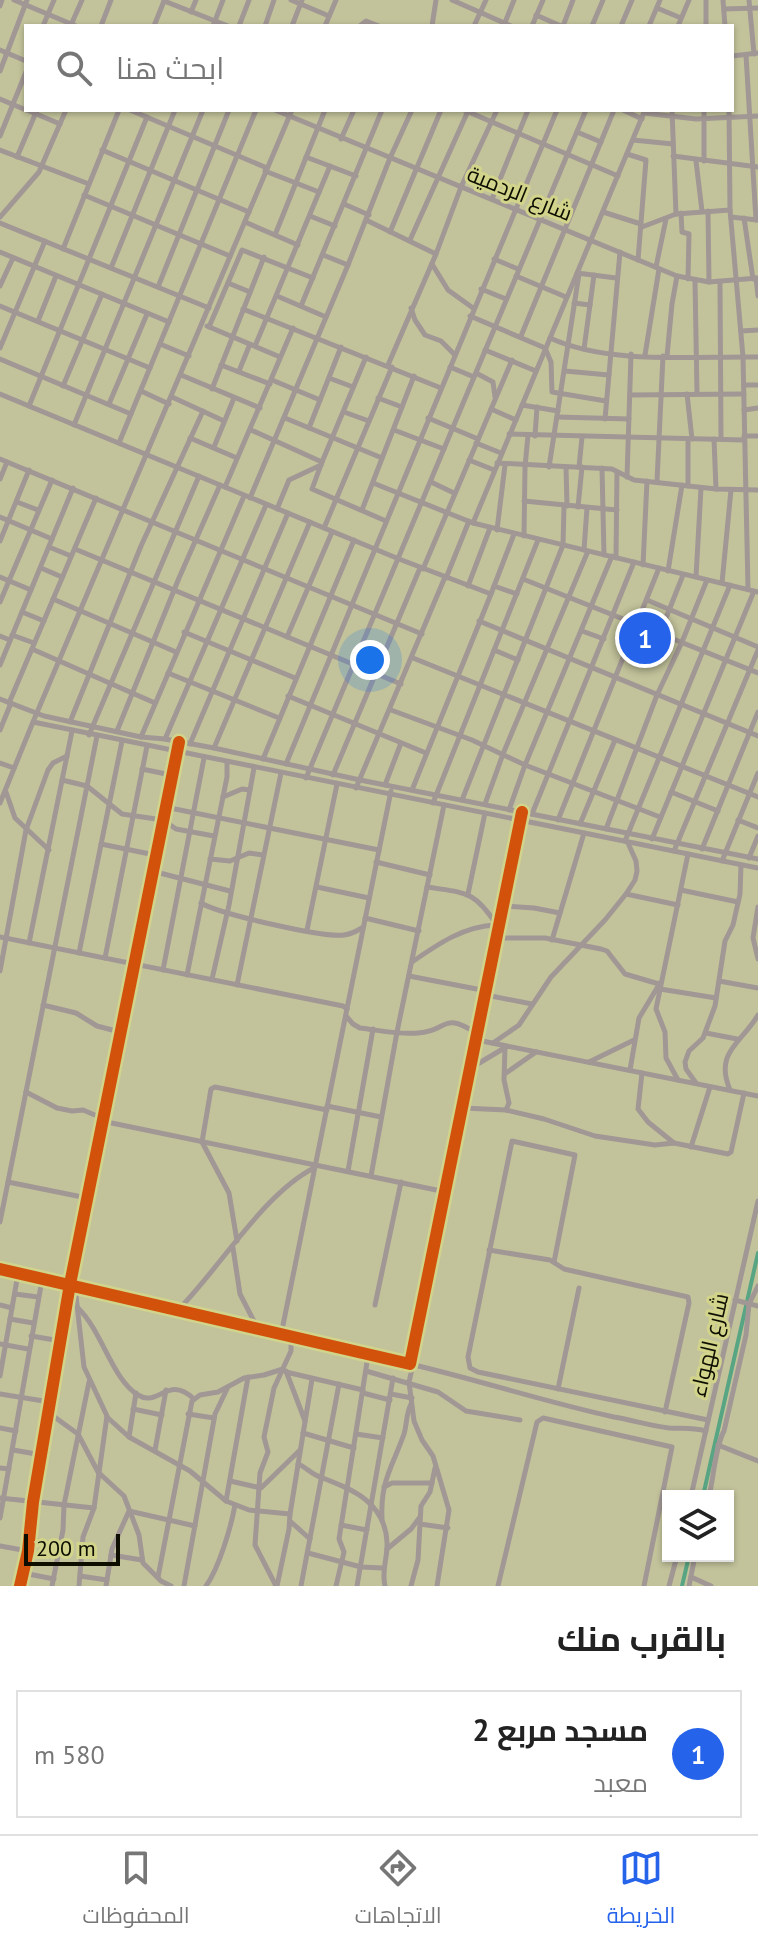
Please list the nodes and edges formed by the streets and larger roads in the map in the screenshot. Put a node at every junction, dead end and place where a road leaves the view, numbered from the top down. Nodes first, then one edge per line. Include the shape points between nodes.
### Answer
1 (2, 0) edge
2 (14, 0) edge
3 (54, 0) edge
4 (82, 0) edge
5 (111, 0) edge
6 (196, 0) edge
7 (223, 0) edge
8 (249, 0) edge
9 (274, 0) edge
10 (291, 0) edge
11 (336, 0) edge
12 (436, 0) edge
13 (452, 0) edge
14 (486, 0) edge
15 (514, 0) edge
16 (543, 0) edge
17 (573, 0) edge
18 (603, 0) edge
19 (632, 0) edge
20 (660, 0) edge
21 (689, 0) edge
22 (706, 0) edge
23 (723, 0) edge
24 (749, 0) edge
25 (165, 1) edge
26 (26, 2) edge
27 (301, 2) edge
28 (475, 2) dead end
29 (0, 6) edge
30 (657, 8) junction
31 (758, 8) edge
32 (724, 9) junction
33 (750, 9) junction
34 (191, 12) junction
35 (478, 12) junction
36 (48, 14) junction
37 (536, 15) junction
38 (329, 16) junction
39 (681, 18) junction
40 (44, 24) edge
41 (71, 24) edge
42 (73, 24) edge
43 (102, 24) edge
44 (155, 24) edge
45 (214, 24) edge
46 (240, 24) edge
47 (266, 24) edge
48 (293, 24) edge
49 (326, 24) edge
50 (432, 24) edge
51 (475, 24) edge
52 (504, 24) edge
53 (506, 24) edge
54 (533, 24) edge
55 (557, 24) edge
56 (563, 24) edge
57 (593, 24) edge
58 (622, 24) edge
59 (650, 24) edge
60 (679, 24) edge
61 (706, 24) edge
62 (725, 24) edge
63 (0, 50) edge
64 (8, 53) junction
65 (756, 54) edge
66 (746, 55) junction
67 (734, 56) edge
68 (24, 60) edge
69 (0, 71) edge
70 (24, 77) edge
71 (0, 99) edge
72 (13, 104) junction
73 (24, 109) edge
74 (37, 112) edge
75 (65, 112) edge
76 (118, 112) edge
77 (135, 112) edge
78 (174, 112) edge
79 (202, 112) edge
80 (228, 112) edge
81 (255, 112) edge
82 (324, 112) edge
83 (353, 112) edge
84 (381, 112) edge
85 (411, 112) edge
86 (440, 112) edge
87 (467, 112) edge
88 (469, 112) edge
89 (496, 112) edge
90 (527, 112) edge
91 (556, 112) edge
92 (585, 112) edge
93 (613, 112) edge
94 (704, 112) edge
95 (290, 113) edge
96 (644, 114) edge
97 (672, 114) edge
98 (729, 114) edge
99 (758, 116) edge
100 (147, 117) junction
101 (749, 117) junction
102 (704, 119) junction
103 (492, 123) junction
104 (60, 124) junction
105 (169, 127) junction
106 (316, 128) junction
107 (577, 132) junction
108 (518, 133) junction
109 (0, 136) edge
110 (194, 137) junction
111 (341, 139) junction
112 (633, 140) junction
113 (601, 142) junction
114 (543, 144) junction
115 (673, 144) junction
116 (214, 146) junction
117 (366, 148) junction
118 (0, 150) edge
119 (102, 150) junction
120 (568, 154) junction
121 (627, 154) junction
122 (238, 156) junction
123 (673, 156) junction
124 (17, 157) junction
125 (306, 157) junction
126 (390, 158) junction
127 (696, 160) junction
128 (128, 161) junction
129 (704, 161) junction
130 (592, 164) junction
131 (730, 164) junction
132 (43, 166) junction
133 (330, 166) junction
134 (415, 167) junction
135 (756, 167) edge
136 (266, 170) junction
137 (151, 171) junction
138 (356, 176) junction
139 (618, 176) junction
140 (438, 177) junction
141 (175, 181) junction
142 (295, 183) junction
143 (89, 184) junction
144 (461, 187) junction
145 (196, 190) junction
146 (319, 192) junction
147 (84, 195) junction
148 (492, 199) junction
149 (219, 200) junction
150 (344, 204) junction
151 (110, 206) junction
152 (514, 208) junction
153 (705, 211) junction
154 (249, 212) junction
155 (603, 212) junction
156 (678, 214) junction
157 (730, 214) junction
158 (133, 215) junction
159 (310, 216) junction
160 (368, 218) junction
161 (538, 218) junction
162 (666, 218) junction
163 (744, 218) junction
164 (0, 220) edge
165 (757, 220) edge
166 (245, 222) junction
167 (157, 225) junction
168 (335, 226) junction
169 (641, 226) junction
170 (563, 229) junction
171 (390, 232) junction
172 (179, 235) junction
173 (275, 235) junction
174 (410, 240) junction
175 (590, 240) junction
176 (45, 241) junction
177 (201, 244) junction
178 (298, 245) junction
179 (63, 249) junction
180 (0, 252) edge
181 (620, 252) junction
182 (436, 254) junction
183 (323, 255) junction
184 (230, 256) junction
185 (13, 257) junction
186 (264, 257) junction
187 (89, 259) junction
188 (494, 259) junction
189 (638, 260) junction
190 (432, 264) junction
191 (35, 265) junction
192 (348, 265) junction
193 (289, 267) junction
194 (111, 268) junction
195 (658, 268) junction
196 (518, 269) junction
197 (578, 273) junction
198 (594, 275) junction
199 (56, 276) junction
200 (516, 276) junction
201 (677, 276) junction
202 (135, 278) junction
203 (313, 278) junction
204 (616, 278) junction
205 (756, 278) edge
206 (691, 280) junction
207 (736, 281) junction
208 (709, 282) junction
209 (720, 282) junction
210 (228, 283) junction
211 (80, 285) junction
212 (0, 286) edge
213 (158, 287) junction
214 (541, 287) junction
215 (481, 289) junction
216 (250, 292) junction
217 (102, 294) junction
218 (180, 296) junction
219 (277, 296) junction
220 (758, 296) edge
221 (567, 297) junction
222 (506, 299) junction
223 (574, 303) junction
224 (124, 304) junction
225 (590, 305) junction
226 (0, 306) edge
227 (301, 306) junction
228 (209, 308) junction
229 (411, 308) junction
230 (473, 308) junction
231 (243, 309) junction
232 (15, 312) junction
233 (147, 314) junction
234 (470, 316) junction
235 (326, 317) junction
236 (267, 318) junction
237 (38, 321) junction
238 (169, 322) junction
239 (206, 325) junction
240 (496, 327) junction
241 (293, 328) junction
242 (758, 330) edge
243 (741, 331) junction
244 (60, 332) junction
245 (232, 336) junction
246 (521, 336) junction
247 (317, 338) junction
248 (550, 338) junction
249 (83, 340) junction
250 (160, 344) junction
251 (253, 345) junction
252 (341, 347) junction
253 (568, 347) junction
254 (0, 348) edge
255 (545, 348) junction
256 (106, 349) junction
257 (584, 349) junction
258 (485, 350) junction
259 (610, 353) junction
260 (454, 354) junction
261 (631, 354) junction
262 (645, 355) junction
263 (189, 356) junction
264 (665, 356) junction
265 (280, 357) junction
266 (366, 357) junction
267 (698, 357) junction
268 (719, 357) junction
269 (743, 357) junction
270 (758, 357) edge
271 (128, 358) junction
272 (0, 359) edge
273 (512, 360) junction
274 (221, 365) junction
275 (390, 366) junction
276 (449, 367) junction
277 (150, 368) junction
278 (239, 371) junction
279 (536, 371) junction
280 (565, 371) junction
281 (181, 375) junction
282 (475, 375) junction
283 (609, 375) junction
284 (414, 376) junction
285 (41, 377) junction
286 (329, 378) junction
287 (271, 382) junction
288 (744, 385) junction
289 (758, 385) edge
290 (63, 386) junction
291 (353, 387) junction
292 (441, 388) junction
293 (212, 389) junction
294 (296, 390) junction
295 (141, 391) junction
296 (562, 393) junction
297 (697, 393) junction
298 (0, 394) edge
299 (661, 394) junction
300 (687, 394) junction
301 (720, 394) junction
302 (744, 394) junction
303 (87, 395) junction
304 (630, 395) junction
305 (172, 397) junction
306 (234, 398) junction
307 (378, 398) junction
308 (320, 400) junction
309 (496, 400) junction
310 (606, 401) junction
311 (109, 404) junction
312 (169, 404) junction
313 (522, 405) junction
314 (29, 406) junction
315 (402, 407) junction
316 (537, 407) junction
317 (260, 408) junction
318 (758, 408) edge
319 (491, 409) junction
320 (744, 410) junction
321 (203, 411) junction
322 (344, 412) junction
323 (131, 414) junction
324 (557, 414) junction
325 (285, 418) junction
326 (428, 418) junction
327 (605, 419) junction
328 (629, 419) junction
329 (516, 420) junction
330 (224, 421) junction
331 (369, 421) junction
332 (74, 425) junction
333 (309, 428) junction
334 (453, 428) junction
335 (251, 430) junction
336 (394, 430) junction
337 (509, 434) junction
338 (532, 436) junction
339 (554, 436) junction
340 (758, 436) edge
341 (582, 437) junction
342 (190, 438) junction
343 (333, 438) junction
344 (659, 438) junction
345 (744, 438) junction
346 (419, 439) junction
347 (628, 439) junction
348 (690, 439) junction
349 (717, 439) junction
350 (276, 440) junction
351 (477, 441) junction
352 (119, 443) junction
353 (214, 447) junction
354 (357, 448) junction
355 (444, 449) junction
356 (502, 453) junction
357 (147, 454) junction
358 (237, 458) junction
359 (382, 458) junction
360 (0, 459) edge
361 (469, 460) junction
362 (7, 462) junction
363 (321, 463) junction
364 (497, 463) junction
365 (505, 465) junction
366 (177, 467) junction
367 (525, 467) junction
368 (549, 467) junction
369 (566, 467) junction
370 (580, 467) junction
371 (602, 468) junction
372 (29, 470) junction
373 (494, 470) junction
374 (617, 471) junction
375 (199, 476) junction
376 (627, 477) junction
377 (0, 479) edge
378 (52, 480) junction
379 (647, 481) junction
380 (657, 481) junction
381 (431, 482) junction
382 (373, 483) junction
383 (685, 485) junction
384 (223, 486) junction
385 (73, 488) junction
386 (701, 488) junction
387 (716, 489) junction
388 (731, 490) junction
389 (758, 490) edge
390 (397, 491) junction
391 (746, 491) junction
392 (454, 493) junction
393 (247, 497) junction
394 (96, 498) junction
395 (336, 499) junction
396 (524, 501) junction
397 (17, 502) junction
398 (423, 502) junction
399 (266, 504) junction
400 (565, 506) junction
401 (578, 507) junction
402 (587, 508) junction
403 (123, 509) junction
404 (277, 509) junction
405 (758, 509) edge
406 (38, 510) junction
407 (362, 510) junction
408 (603, 510) junction
409 (617, 510) junction
410 (747, 510) junction
411 (446, 512) junction
412 (288, 513) junction
413 (0, 517) edge
414 (9, 521) junction
415 (386, 521) junction
416 (152, 522) junction
417 (310, 522) junction
418 (471, 522) junction
419 (324, 528) junction
420 (493, 529) junction
421 (30, 530) junction
422 (748, 530) junction
423 (758, 530) edge
424 (175, 531) junction
425 (332, 531) junction
426 (514, 534) junction
427 (524, 536) junction
428 (52, 539) junction
429 (197, 540) junction
430 (354, 540) junction
431 (538, 540) junction
432 (0, 541) edge
433 (563, 545) junction
434 (748, 545) junction
435 (758, 545) edge
436 (49, 547) junction
437 (75, 549) junction
438 (219, 549) junction
439 (375, 549) junction
440 (586, 551) junction
441 (604, 555) junction
442 (71, 556) junction
443 (614, 557) junction
444 (242, 558) junction
445 (399, 559) junction
446 (102, 560) junction
447 (634, 562) junction
448 (643, 565) junction
449 (40, 568) junction
450 (263, 568) junction
451 (422, 568) junction
452 (659, 568) junction
453 (668, 571) junction
454 (131, 573) junction
455 (683, 574) junction
456 (0, 577) edge
457 (62, 577) junction
458 (286, 577) junction
459 (696, 577) junction
460 (446, 578) junction
461 (523, 579) junction
462 (707, 580) junction
463 (9, 581) junction
464 (154, 581) junction
465 (722, 583) junction
466 (730, 585) junction
467 (308, 586) junction
468 (468, 586) junction
469 (494, 586) junction
470 (546, 588) junction
471 (31, 590) junction
472 (175, 590) junction
473 (754, 591) edge
474 (491, 594) junction
475 (517, 594) junction
476 (330, 595) junction
477 (569, 597) junction
478 (53, 599) junction
479 (198, 599) junction
480 (647, 600) junction
481 (0, 602) edge
482 (352, 604) junction
483 (591, 606) junction
484 (220, 609) junction
485 (669, 610) junction
486 (80, 611) junction
487 (22, 612) junction
488 (374, 613) junction
489 (614, 614) junction
490 (242, 618) junction
491 (691, 620) junction
492 (44, 621) junction
493 (479, 621) junction
494 (397, 622) junction
495 (109, 624) junction
496 (637, 624) junction
497 (265, 628) junction
498 (714, 629) junction
499 (502, 631) junction
500 (582, 631) junction
501 (184, 632) junction
502 (132, 633) junction
503 (660, 633) junction
504 (422, 634) junction
505 (0, 636) edge
506 (287, 637) junction
507 (11, 638) junction
508 (736, 638) junction
509 (604, 639) junction
510 (207, 641) junction
511 (526, 641) junction
512 (154, 642) junction
513 (682, 642) junction
514 (33, 646) junction
515 (309, 647) junction
516 (547, 649) junction
517 (758, 649) edge
518 (494, 650) junction
519 (230, 651) junction
520 (176, 652) junction
521 (705, 652) junction
522 (332, 655) junction
523 (413, 658) junction
524 (252, 659) junction
525 (570, 659) junction
526 (518, 660) junction
527 (60, 661) junction
528 (727, 661) junction
529 (353, 664) junction
530 (0, 665) edge
531 (592, 668) junction
532 (750, 670) junction
533 (88, 673) junction
534 (168, 673) junction
535 (374, 673) junction
536 (758, 673) edge
537 (457, 676) junction
538 (615, 677) junction
539 (295, 678) junction
540 (111, 683) junction
541 (190, 683) junction
542 (401, 684) junction
543 (480, 684) junction
544 (132, 693) junction
545 (212, 693) junction
546 (504, 693) junction
547 (657, 695) junction
548 (288, 696) junction
549 (0, 699) edge
550 (525, 701) junction
551 (234, 702) junction
552 (10, 703) junction
553 (155, 703) junction
554 (310, 705) junction
555 (682, 705) junction
556 (391, 710) junction
557 (548, 711) junction
558 (703, 712) junction
559 (758, 712) edge
560 (36, 713) junction
561 (332, 715) junction
562 (279, 718) junction
563 (569, 720) junction
564 (33, 722) junction
565 (70, 722) junction
566 (727, 723) junction
567 (354, 725) junction
568 (93, 726) junction
569 (437, 727) junction
570 (0, 730) edge
571 (72, 731) junction
572 (117, 731) junction
573 (594, 731) junction
574 (750, 732) junction
575 (379, 734) junction
576 (89, 735) junction
577 (97, 736) junction
578 (460, 736) junction
579 (758, 736) edge
580 (141, 737) junction
581 (165, 739) junction
582 (615, 740) junction
583 (122, 741) junction
584 (179, 742) junction
585 (401, 743) junction
586 (190, 744) junction
587 (482, 744) junction
588 (147, 746) junction
589 (214, 748) junction
590 (638, 749) junction
591 (176, 752) junction
592 (426, 753) junction
593 (503, 754) junction
594 (67, 756) junction
595 (659, 757) junction
596 (204, 758) junction
597 (263, 759) junction
598 (227, 762) junction
599 (0, 763) edge
600 (286, 764) junction
601 (525, 765) junction
602 (681, 766) junction
603 (14, 768) junction
604 (254, 768) junction
605 (142, 769) junction
606 (310, 769) junction
607 (548, 772) junction
608 (281, 773) junction
609 (758, 773) edge
610 (171, 775) junction
611 (333, 775) junction
612 (704, 775) junction
613 (306, 778) junction
614 (62, 780) junction
615 (360, 780) junction
616 (574, 782) junction
617 (337, 784) junction
618 (385, 785) junction
619 (87, 786) junction
620 (729, 786) junction
621 (392, 787) junction
622 (356, 788) junction
623 (5, 790) junction
624 (250, 790) junction
625 (412, 790) junction
626 (594, 791) junction
627 (671, 792) junction
628 (391, 794) junction
629 (749, 794) junction
630 (435, 795) junction
631 (223, 797) junction
632 (758, 797) edge
633 (462, 800) junction
634 (617, 800) junction
635 (693, 802) junction
636 (0, 803) edge
637 (433, 803) junction
638 (485, 804) junction
639 (109, 805) junction
640 (444, 805) junction
641 (165, 807) junction
642 (638, 808) junction
643 (509, 810) junction
644 (718, 811) junction
645 (522, 812) junction
646 (194, 813) junction
647 (485, 813) junction
648 (532, 814) junction
649 (133, 816) junction
650 (660, 817) junction
651 (218, 818) junction
652 (163, 820) junction
653 (558, 820) junction
654 (738, 820) junction
655 (520, 821) junction
656 (243, 822) junction
657 (580, 824) junction
658 (269, 828) junction
659 (758, 828) edge
660 (606, 829) junction
661 (26, 830) junction
662 (190, 832) junction
663 (584, 833) junction
664 (627, 834) junction
665 (215, 837) junction
666 (327, 839) junction
667 (652, 839) junction
668 (757, 839) edge
669 (626, 842) junction
670 (676, 843) junction
671 (101, 844) junction
672 (127, 849) junction
673 (702, 849) junction
674 (49, 850) junction
675 (379, 850) junction
676 (674, 851) junction
677 (724, 853) junction
678 (688, 854) junction
679 (155, 855) junction
680 (263, 855) junction
681 (749, 858) junction
682 (210, 859) junction
683 (236, 859) junction
684 (758, 859) edge
685 (722, 861) junction
686 (376, 862) junction
687 (741, 865) junction
688 (758, 868) edge
689 (152, 871) junction
690 (430, 875) junction
691 (181, 880) junction
692 (205, 886) junction
693 (317, 887) junction
694 (427, 887) junction
695 (681, 890) junction
696 (230, 891) junction
697 (468, 894) junction
698 (626, 894) junction
699 (369, 898) junction
700 (738, 902) junction
701 (201, 903) junction
702 (678, 905) junction
703 (503, 906) junction
704 (758, 907) edge
705 (560, 913) junction
706 (226, 914) junction
707 (250, 918) junction
708 (365, 918) junction
709 (498, 927) junction
710 (363, 928) junction
711 (307, 930) junction
712 (419, 931) junction
713 (3, 938) edge
714 (497, 938) junction
715 (552, 940) junction
716 (29, 943) junction
717 (581, 945) junction
718 (54, 948) junction
719 (79, 953) junction
720 (105, 958) junction
721 (758, 959) edge
722 (412, 962) junction
723 (133, 964) junction
724 (163, 970) junction
725 (0, 971) edge
726 (187, 975) junction
727 (409, 976) junction
728 (212, 979) junction
729 (719, 981) junction
730 (661, 984) junction
731 (237, 985) junction
732 (758, 988) edge
733 (486, 993) junction
734 (716, 998) junction
735 (532, 1004) junction
736 (43, 1005) junction
737 (346, 1008) junction
738 (758, 1015) edge
739 (373, 1029) junction
740 (120, 1032) junction
741 (397, 1032) junction
742 (706, 1033) junction
743 (478, 1037) junction
744 (634, 1039) junction
745 (738, 1040) junction
746 (492, 1043) junction
747 (506, 1047) junction
748 (536, 1052) junction
749 (589, 1063) junction
750 (471, 1068) junction
751 (630, 1071) junction
752 (642, 1073) junction
753 (505, 1074) junction
754 (678, 1080) junction
755 (697, 1084) junction
756 (710, 1087) junction
757 (730, 1091) junction
758 (26, 1092) junction
759 (744, 1093) junction
760 (758, 1096) edge
761 (327, 1108) junction
762 (463, 1108) junction
763 (506, 1110) junction
764 (358, 1112) junction
765 (382, 1117) junction
766 (102, 1120) junction
767 (202, 1142) junction
768 (674, 1143) junction
769 (691, 1147) junction
770 (315, 1166) junction
771 (348, 1171) junction
772 (371, 1176) junction
773 (8, 1182) junction
774 (401, 1182) junction
775 (446, 1192) junction
776 (87, 1198) junction
777 (758, 1201) edge
778 (0, 1222) edge
779 (237, 1241) junction
780 (232, 1247) junction
781 (489, 1250) junction
782 (554, 1262) junction
783 (0, 1269) edge
784 (18, 1274) junction
785 (42, 1280) junction
786 (758, 1286) edge
787 (72, 1287) junction
788 (579, 1288) dead end
789 (14, 1294) junction
790 (38, 1297) junction
791 (735, 1300) junction
792 (749, 1304) junction
793 (0, 1305) edge
794 (375, 1305) dead end
795 (758, 1306) edge
796 (77, 1307) junction
797 (12, 1308) junction
798 (177, 1311) junction
799 (10, 1319) junction
800 (33, 1323) junction
801 (259, 1330) junction
802 (281, 1335) junction
803 (31, 1336) junction
804 (291, 1337) junction
805 (61, 1341) junction
806 (3, 1345) edge
807 (28, 1349) junction
808 (368, 1356) junction
809 (412, 1364) junction
810 (284, 1369) junction
811 (366, 1371) junction
812 (0, 1376) edge
813 (248, 1377) junction
814 (393, 1378) junction
815 (312, 1379) junction
816 (89, 1381) junction
817 (409, 1382) junction
818 (339, 1384) junction
819 (229, 1386) junction
820 (558, 1389) junction
821 (166, 1390) junction
822 (363, 1392) junction
823 (136, 1393) junction
824 (0, 1394) edge
825 (22, 1397) junction
826 (390, 1397) junction
827 (194, 1399) junction
828 (412, 1401) junction
829 (51, 1402) junction
830 (133, 1409) junction
831 (665, 1412) junction
832 (49, 1413) junction
833 (188, 1414) junction
834 (162, 1415) junction
835 (107, 1416) junction
836 (214, 1418) junction
837 (520, 1420) dead end
838 (708, 1420) junction
839 (305, 1422) junction
840 (0, 1428) edge
841 (16, 1431) junction
842 (706, 1431) junction
843 (303, 1433) junction
844 (78, 1434) junction
845 (356, 1434) junction
846 (129, 1437) junction
847 (383, 1438) junction
848 (328, 1440) junction
849 (718, 1445) junction
850 (354, 1448) junction
851 (13, 1450) junction
852 (155, 1450) junction
853 (300, 1451) junction
854 (42, 1455) junction
855 (758, 1461) edge
856 (435, 1463) junction
857 (298, 1464) junction
858 (180, 1465) junction
859 (0, 1468) edge
860 (9, 1469) junction
861 (98, 1472) junction
862 (321, 1477) junction
863 (230, 1481) junction
864 (432, 1483) junction
865 (203, 1485) junction
866 (347, 1487) junction
867 (383, 1487) junction
868 (259, 1488) junction
869 (692, 1490) edge
870 (710, 1490) edge
871 (2, 1498) edge
872 (226, 1501) junction
873 (33, 1502) junction
874 (371, 1503) junction
875 (64, 1505) junction
876 (235, 1505) junction
877 (94, 1508) junction
878 (258, 1510) junction
879 (129, 1511) junction
880 (290, 1514) junction
881 (421, 1516) junction
882 (0, 1518) edge
883 (169, 1520) junction
884 (290, 1522) junction
885 (382, 1524) junction
886 (420, 1524) junction
887 (341, 1525) junction
888 (195, 1526) junction
889 (448, 1528) junction
890 (367, 1530) junction
891 (30, 1539) junction
892 (310, 1539) junction
893 (0, 1546) edge
894 (60, 1546) junction
895 (386, 1550) junction
896 (28, 1551) junction
897 (308, 1553) junction
898 (111, 1555) junction
899 (142, 1560) junction
900 (342, 1561) junction
901 (675, 1562) edge
902 (694, 1562) edge
903 (361, 1567) junction
904 (382, 1570) junction
905 (23, 1573) junction
906 (80, 1576) junction
907 (158, 1577) junction
908 (691, 1577) junction
909 (53, 1582) edge
910 (106, 1583) edge
911 (20, 1586) edge
912 (79, 1586) edge
913 (171, 1586) edge
914 (184, 1586) edge
915 (206, 1586) edge
916 (277, 1586) edge
917 (301, 1586) edge
918 (336, 1586) edge
919 (357, 1586) edge
920 (382, 1586) edge
921 (411, 1586) edge
922 (437, 1586) edge
923 (498, 1586) edge
924 (644, 1586) edge
925 (669, 1586) edge
926 (689, 1586) edge
927 (711, 1586) edge

1 - 29 street
2 - 26 street
3 - 36 street
4 - 42 street
5 - 43 street
6 - 34 street
7 - 45 street
8 - 46 street
9 - 47 street
10 - 27 street
11 - 38 street
12 - 50 street
13 - 35 street
14 - 35 street
15 - 53 street
16 - 37 street
17 - 56 street
18 - 57 street
19 - 58 street
20 - 30 street
21 - 39 street
22 - 61 street
23 - 32 street
24 - 33 street
25 - 34 street
25 - 44 street
26 - 36 street
26 - 64 street
27 - 38 street
27 - 48 street
28 - 35 street
30 - 39 street
30 - 59 street
31 - 33 street
32 - 33 street
32 - 62 street
33 - 65 street
34 - 45 street
35 - 51 street
35 - 52 street
36 - 40 street
36 - 41 street
37 - 54 street
37 - 55 street
38 - 49 street
39 - 60 street
63 - 64 street
64 - 68 street
64 - 69 street
65 - 66 street
66 - 67 street
66 - 101 street
70 - 72 street
71 - 72 street
72 - 73 street
72 - 109 street
74 - 104 street
74 - 124 street
75 - 104 street
76 - 119 street
77 - 100 street
78 - 105 street
79 - 110 street
80 - 116 street
81 - 122 street
82 - 106 street
83 - 111 street
84 - 117 street
85 - 126 street
86 - 134 street
87 - 140 street
88 - 103 street
89 - 103 street
90 - 108 street
91 - 114 street
92 - 107 street
93 - 113 street
94 - 102 street
95 - 106 street, شارع الردمية
95 - 136 street
96 - 97 street
96 - 112 street
97 - 102 street
97 - 115 street
98 - 101 street
98 - 102 street
98 - 131 street
99 - 101 street
100 - 105 street
100 - 128 street
101 - 135 street
102 - 129 street
103 - 108 street
103 - 144 street
104 - 132 street
105 - 110 street
105 - 137 street
106 - 111 street, شارع الردمية
106 - 125 street
107 - 113 street
107 - 120 street
108 - 114 street
108 - 148 street
110 - 116 street
110 - 141 street
111 - 117 street, شارع الردمية
112 - 115 street
112 - 121 street
113 - 130 street
114 - 120 street
114 - 152 street
115 - 123 street
116 - 122 street
116 - 145 street
117 - 126 street, شارع الردمية
117 - 138 street
118 - 124 street
119 - 128 street
119 - 143 street
120 - 130 street
120 - 161 street
121 - 139 street
121 - 169 street via 646,160
122 - 136 street
122 - 149 street
123 - 127 street
123 - 156 street
124 - 132 street
125 - 133 street
125 - 142 street
126 - 134 street, شارع الردمية
126 - 160 street
127 - 129 street
127 - 153 street
128 - 137 street
128 - 151 street
129 - 131 street
130 - 139 street
130 - 170 street
131 - 135 street
131 - 157 street
132 - 143 street
132 - 164 street
133 - 138 street
133 - 146 street
134 - 140 street, شارع الردمية
134 - 171 street
135 - 165 street
136 - 142 street
136 - 154 street
137 - 141 street
137 - 158 street
138 - 150 street
139 - 155 street
140 - 144 street, شارع الردمية
140 - 174 street
141 - 145 street
141 - 167 street
142 - 146 street
142 - 173 street
143 - 147 street
144 - 148 street, شارع الردمية
144 - 182 street
145 - 149 street
145 - 172 street
146 - 159 street
147 - 151 street
147 - 179 street
148 - 152 street, شارع الردمية
149 - 154 street
149 - 177 street
150 - 160 street
150 - 168 street
151 - 158 street
151 - 187 street
152 - 161 street, شارع الردمية
152 - 188 street
153 - 156 street
153 - 157 street
153 - 208 street
154 - 166 street
155 - 169 street
155 - 175 street
156 - 162 street
156 - 206 street via 682,232 689,234
157 - 163 street
157 - 207 street
158 - 167 street
158 - 194 street
159 - 168 street
159 - 178 street
160 - 171 street
160 - 192 street
161 - 170 street, شارع الردمية
161 - 196 street
162 - 169 street
162 - 195 street
163 - 165 street
163 - 205 street
164 - 176 street
166 - 173 street
166 - 184 street
167 - 172 street
167 - 202 street
168 - 183 street
169 - 189 street
170 - 175 street, شارع الردمية
170 - 214 street
171 - 174 street
172 - 177 street
172 - 213 street
173 - 178 street
174 - 182 street
175 - 181 street, شارع الردمية
175 - 197 street
176 - 179 street
176 - 191 street
177 - 184 street
177 - 218 street
178 - 193 street
179 - 187 street
180 - 185 street
181 - 189 street, شارع الردمية
181 - 204 street
182 - 190 street
183 - 192 street
183 - 203 street
184 - 228 street
185 - 191 street
185 - 212 street
186 - 193 street
186 - 210 street via 242,250
186 - 216 street
187 - 194 street
187 - 211 street
188 - 196 street
188 - 215 street
189 - 195 street, شارع الردمية
190 - 229 street
190 - 230 street via 453,295
191 - 199 street
191 - 232 street
192 - 235 street
193 - 203 street
193 - 219 street
194 - 202 street
195 - 201 street, شارع الردمية
195 - 262 street
196 - 200 street
197 - 198 street
197 - 221 street
197 - 223 street
198 - 204 street
198 - 225 street
199 - 211 street
199 - 237 street
200 - 214 street
200 - 222 street
201 - 206 street, شارع الردمية
201 - 264 street
202 - 213 street
202 - 224 street
203 - 227 street
204 - 259 street
205 - 207 street, شارع الردمية
205 - 220 street
206 - 208 street, شارع الردمية
206 - 267 street
207 - 209 street, شارع الردمية
207 - 243 street
208 - 209 street, شارع الردمية
209 - 268 street
210 - 216 street
210 - 239 street
211 - 217 street
211 - 244 street
213 - 218 street
214 - 221 street
214 - 246 street
215 - 222 street
215 - 230 street
216 - 231 street
217 - 224 street
217 - 249 street
218 - 228 street
218 - 238 street
219 - 227 street
219 - 236 street
221 - 248 street
222 - 240 street
223 - 225 street
223 - 253 street
224 - 233 street
224 - 256 street
225 - 257 street
226 - 232 street
227 - 235 street
228 - 239 street
229 - 260 street via 425,335
229 - 275 street
230 - 234 street
231 - 236 street
231 - 245 street
232 - 237 street
232 - 254 street
233 - 238 street
233 - 271 street
234 - 240 street
234 - 260 street
235 - 247 street
236 - 241 street
236 - 251 street
237 - 244 street
238 - 250 street
239 - 245 street
239 - 263 street
240 - 246 street
240 - 258 street
241 - 247 street
241 - 265 street
242 - 243 street
243 - 269 street
244 - 249 street
244 - 285 street
245 - 251 street
245 - 274 street
246 - 255 street
247 - 252 street
247 - 294 street
248 - 253 street
248 - 255 street
249 - 256 street
249 - 290 street
250 - 263 street
250 - 277 street
251 - 265 street
251 - 278 street
252 - 266 street
252 - 286 street
253 - 257 street
253 - 280 street
255 - 279 street
255 - 296 street via 551,362 551,391
256 - 271 street
256 - 303 street
257 - 259 street
258 - 273 street
258 - 282 street
259 - 261 street
259 - 283 street
260 - 276 street
261 - 262 street
261 - 304 street
262 - 264 street
263 - 281 street
264 - 267 street
264 - 299 street
265 - 287 street
266 - 275 street
266 - 291 street
267 - 268 street
267 - 297 street
268 - 269 street
268 - 301 street
269 - 270 street
269 - 288 street
271 - 277 street
271 - 311 street
272 - 285 street
273 - 279 street
273 - 309 street
274 - 278 street
274 - 293 street
275 - 284 street
275 - 307 street
276 - 282 street
276 - 292 street
277 - 295 street
278 - 287 street
279 - 313 street
280 - 283 street
280 - 296 street
281 - 293 street
281 - 305 street
282 - 309 street via 493,382
282 - 334 street
283 - 310 street
284 - 292 street
284 - 315 street
285 - 290 street
285 - 314 street
286 - 291 street
286 - 308 street
287 - 294 street
287 - 317 street
288 - 289 street
288 - 302 street
290 - 303 street
291 - 322 street
292 - 326 street
293 - 306 street
294 - 308 street
294 - 325 street
295 - 312 street
295 - 323 street
296 - 310 street
296 - 324 street
297 - 300 street
297 - 301 street
298 - 314 street
299 - 300 street
299 - 304 street
299 - 344 street
300 - 348 street
301 - 302 street
301 - 349 street
302 - 320 street
303 - 311 street
303 - 332 street
304 - 328 street
305 - 312 street
305 - 321 street
306 - 317 street
306 - 330 street
307 - 315 street
307 - 331 street
308 - 333 street
309 - 319 street
310 - 327 street
311 - 323 street
312 - 357 street
313 - 316 street
313 - 329 street
314 - 332 street
315 - 336 street
316 - 324 street
316 - 338 street
317 - 335 street
318 - 320 street
319 - 329 street
319 - 351 street
320 - 345 street
321 - 330 street
321 - 342 street
322 - 331 street
322 - 343 street
323 - 352 street
324 - 327 street
324 - 339 street
325 - 333 street
325 - 350 street
326 - 334 street
326 - 346 street
327 - 328 street
328 - 347 street
329 - 337 street
330 - 353 street
331 - 354 street
332 - 352 street
333 - 343 street
334 - 351 street
334 - 355 street
335 - 350 street
335 - 358 street
336 - 346 street
336 - 359 street
337 - 338 street
337 - 356 street
338 - 339 street
338 - 367 street
339 - 341 street
339 - 368 street
340 - 345 street
341 - 347 street
341 - 370 street
342 - 353 street
342 - 366 street
343 - 354 street
343 - 363 street
344 - 347 street
344 - 348 street
344 - 380 street
345 - 349 street
345 - 391 street
346 - 355 street
346 - 390 street
347 - 376 street
348 - 349 street
348 - 383 street
349 - 387 street
350 - 363 street
350 - 393 street
351 - 356 street
351 - 361 street
352 - 357 street
353 - 358 street
354 - 359 street
354 - 395 street
355 - 381 street
356 - 364 street
357 - 366 street
357 - 403 street
358 - 384 street
359 - 382 street
360 - 362 street
361 - 373 street
361 - 392 street
362 - 372 street
362 - 377 street
363 - 395 street via 311,487
363 - 404 street via 289,480
364 - 365 street
364 - 373 street
365 - 367 street
365 - 420 street
366 - 375 street
366 - 416 street
367 - 368 street
367 - 396 street
368 - 369 street
369 - 370 street
369 - 400 street
370 - 371 street
370 - 401 street
371 - 374 street
371 - 408 street
372 - 378 street
372 - 397 street
373 - 418 street
374 - 376 street
374 - 409 street
375 - 384 street
375 - 424 street
376 - 379 street
378 - 385 street
378 - 406 street
379 - 380 street
379 - 448 street
380 - 383 street
381 - 392 street
381 - 398 street
382 - 390 street
382 - 407 street
383 - 386 street
383 - 453 street
384 - 393 street
384 - 429 street
385 - 394 street
385 - 428 street
386 - 387 street
386 - 459 street
387 - 388 street
388 - 391 street
388 - 465 street
389 - 391 street
390 - 398 street
390 - 415 street
391 - 410 street
392 - 411 street
393 - 399 street
393 - 438 street
394 - 403 street
394 - 437 street
395 - 407 street
395 - 419 street
396 - 400 street
396 - 427 street
397 - 406 street
397 - 414 street
398 - 411 street
398 - 445 street
399 - 404 street
399 - 444 street
400 - 401 street
400 - 433 street
401 - 402 street
402 - 408 street
402 - 440 street
403 - 416 street
403 - 446 street
404 - 412 street
405 - 410 street
406 - 421 street
407 - 415 street
408 - 409 street
408 - 441 street
409 - 443 street
410 - 422 street
411 - 418 street
411 - 451 street
412 - 417 street
412 - 450 street
413 - 414 street
414 - 421 street
414 - 432 street
415 - 439 street
416 - 424 street
416 - 454 street
417 - 419 street
417 - 458 street
418 - 420 street
418 - 460 street
419 - 425 street
420 - 426 street
420 - 468 street
421 - 428 street
421 - 463 street
422 - 423 street
422 - 434 street
424 - 429 street
424 - 464 street
425 - 430 street
425 - 467 street
426 - 427 street
426 - 469 street
427 - 431 street
428 - 436 street
429 - 438 street
429 - 472 street
430 - 439 street
430 - 476 street
431 - 433 street
431 - 461 street
433 - 440 street
433 - 470 street
434 - 435 street
434 - 473 street
436 - 442 street
436 - 449 street
437 - 442 street
437 - 446 street
438 - 444 street
438 - 479 street
439 - 445 street
439 - 482 street
440 - 441 street
440 - 477 street
441 - 443 street
442 - 457 street
443 - 447 street
443 - 483 street
444 - 450 street
444 - 484 street
445 - 451 street
445 - 488 street
446 - 454 street
446 - 486 street
447 - 448 street
447 - 489 street
448 - 452 street
449 - 457 street
449 - 471 street
450 - 458 street
450 - 490 street
451 - 460 street
451 - 494 street
452 - 453 street
452 - 480 street
453 - 455 street
454 - 464 street
454 - 495 street
455 - 459 street
455 - 485 street
456 - 463 street
457 - 478 street
458 - 467 street
458 - 497 street
459 - 462 street
460 - 468 street
460 - 504 street
461 - 470 street
461 - 475 street
462 - 465 street
462 - 491 street
463 - 471 street
463 - 481 street
464 - 472 street
464 - 502 street
465 - 466 street
466 - 473 street
466 - 498 street
467 - 476 street
467 - 506 street
468 - 474 street
469 - 474 street
469 - 475 street
470 - 477 street
470 - 511 street
471 - 487 street
472 - 479 street
472 - 512 street
473 - 508 street
474 - 493 street
475 - 499 street
476 - 482 street
476 - 515 street
477 - 483 street
477 - 516 street
478 - 486 street
478 - 492 street
479 - 484 street
479 - 501 street
480 - 485 street
480 - 496 street
482 - 488 street
482 - 522 street
483 - 489 street
483 - 500 street
484 - 490 street
484 - 510 street
485 - 491 street
485 - 503 street
486 - 495 street
486 - 527 street
487 - 492 street
487 - 507 street
488 - 494 street
488 - 529 street
489 - 496 street
489 - 509 street
490 - 497 street
490 - 519 street
491 - 498 street
491 - 513 street
492 - 514 street
493 - 499 street
493 - 537 street
494 - 504 street
494 - 535 street
495 - 502 street
495 - 533 street
496 - 503 street
496 - 538 street
497 - 506 street
497 - 524 street
498 - 508 street
498 - 521 street
499 - 511 street
499 - 518 street
500 - 509 street
500 - 525 street
501 - 510 street
501 - 520 street
502 - 512 street
502 - 540 street
503 - 513 street
504 - 523 street
505 - 507 street
506 - 515 street
507 - 514 street
507 - 530 street
508 - 517 street
508 - 528 street
509 - 531 street
510 - 519 street
510 - 541 street
511 - 516 street
511 - 526 street
512 - 520 street
512 - 544 street
513 - 521 street
513 - 547 street
514 - 527 street
514 - 552 street
515 - 522 street
515 - 539 street
516 - 525 street
516 - 550 street
517 - 532 street
518 - 526 street
518 - 543 street
519 - 524 street
519 - 545 street
520 - 534 street
521 - 528 street
521 - 555 street
522 - 529 street
522 - 554 street
523 - 537 street
523 - 542 street
524 - 539 street
524 - 551 street
525 - 531 street
525 - 557 street
526 - 546 street
527 - 533 street
527 - 560 street
528 - 532 street
528 - 558 street
529 - 535 street
529 - 561 street
531 - 538 street
531 - 563 street
532 - 536 street
532 - 566 street
533 - 540 street
533 - 565 street
534 - 541 street
534 - 553 street
535 - 542 street
535 - 567 street
537 - 543 street
537 - 569 street
538 - 547 street
538 - 573 street
539 - 548 street
540 - 544 street
540 - 568 street
541 - 545 street
541 - 581 street
542 - 556 street
543 - 546 street
543 - 578 street
544 - 553 street
544 - 572 street
545 - 551 street
545 - 586 street
546 - 550 street
546 - 587 street
547 - 555 street
547 - 590 street
548 - 554 street
548 - 562 street
549 - 552 street
550 - 557 street
550 - 593 street
551 - 562 street
551 - 589 street
552 - 560 street
552 - 570 street
553 - 580 street
554 - 561 street
554 - 600 street
555 - 558 street
555 - 595 street
556 - 569 street
556 - 575 street
557 - 563 street
557 - 601 street
558 - 566 street
558 - 602 street
559 - 574 street
560 - 564 street
560 - 565 street
561 - 567 street
561 - 606 street
562 - 597 street
563 - 573 street
563 - 607 street
564 - 571 street
564 - 603 street
565 - 568 street
566 - 574 street
566 - 612 street
567 - 575 street
567 - 611 street
568 - 572 street
568 - 576 street
569 - 578 street
569 - 592 street
571 - 576 street
571 - 594 street
572 - 580 street
573 - 582 street
573 - 616 street
574 - 579 street
574 - 620 street
575 - 585 street
575 - 615 street
576 - 577 street
577 - 583 street
577 - 619 street
578 - 587 street
578 - 630 street
580 - 581 street
581 - 584 street
582 - 590 street
582 - 626 street
583 - 588 street
583 - 639 street
584 - 586 street
584 - 591 street
585 - 592 street
585 - 618 street
586 - 589 street
587 - 593 street
587 - 633 street
588 - 591 street
588 - 605 street
589 - 597 street
590 - 595 street
590 - 634 street
591 - 596 street
591 - 610 street
592 - 625 street
593 - 601 street
593 - 638 street
594 - 614 street
594 - 661 street via 48,770
595 - 602 street
595 - 642 street
596 - 598 street
596 - 646 street
597 - 600 street
598 - 604 street
598 - 631 street
599 - 603 street
600 - 606 street
601 - 607 street
601 - 643 street
602 - 612 street
602 - 627 street
603 - 623 street
604 - 608 street
604 - 624 street
605 - 610 street
605 - 649 street
606 - 611 street
606 - 613 street
607 - 616 street
607 - 648 street
608 - 613 street
608 - 658 street
609 - 629 street
610 - 641 street
611 - 615 street
612 - 620 street
612 - 635 street
613 - 617 street
614 - 619 street
614 - 674 street
615 - 618 street
615 - 622 street
616 - 626 street
616 - 653 street
617 - 622 street
617 - 666 street
618 - 621 street
619 - 639 street
619 - 718 street
620 - 629 street
620 - 644 street
621 - 625 street
621 - 628 street
622 - 628 street
623 - 636 street
623 - 661 street via 12,815
624 - 631 street
624 - 656 street
625 - 630 street
626 - 634 street
626 - 657 street
627 - 635 street
627 - 650 street
628 - 637 street
628 - 675 street
629 - 632 street
629 - 654 street
630 - 633 street
630 - 637 street
631 - 651 street
633 - 638 street
634 - 642 street
634 - 660 street
635 - 644 street
635 - 670 street
637 - 640 street
638 - 643 street
639 - 649 street
639 - 671 street
640 - 647 street
640 - 690 street
641 - 646 street
641 - 652 street
642 - 650 street
642 - 664 street
643 - 645 street
644 - 673 street
645 - 648 street
645 - 655 street
646 - 651 street
646 - 662 street
647 - 655 street
647 - 697 street
648 - 653 street
649 - 652 street
649 - 672 street
650 - 667 street
651 - 656 street
651 - 665 street
652 - 662 street
652 - 679 street
653 - 657 street
654 - 659 street
654 - 677 street
655 - 663 street
655 - 703 street
656 - 658 street
656 - 683 street
657 - 660 street
658 - 666 street
658 - 680 street
660 - 664 street
661 - 674 street
661 - 713 street
662 - 665 street
662 - 691 street
663 - 669 street
663 - 705 street
664 - 667 street
664 - 669 street
665 - 682 street
666 - 675 street
666 - 693 street
667 - 670 street
668 - 681 street
669 - 676 street
669 - 698 street via 637,871
670 - 673 street
670 - 676 street
671 - 672 street
671 - 719 street
672 - 679 street
672 - 720 street
673 - 677 street
674 - 716 street
675 - 686 street
676 - 678 street
677 - 681 street
677 - 685 street
678 - 685 street
678 - 695 street
679 - 689 street
680 - 683 street via 249,853
680 - 707 street
681 - 684 street
682 - 683 street
682 - 692 street
683 - 696 street
685 - 687 street
686 - 690 street
686 - 699 street
687 - 688 street
687 - 700 street
689 - 691 street
689 - 723 street
690 - 694 street
691 - 692 street
691 - 724 street
692 - 696 street
692 - 701 street
693 - 699 street
693 - 711 street
694 - 697 street
694 - 712 street
695 - 700 street
695 - 702 street
696 - 706 street
697 - 709 street via 486,907
698 - 702 street
698 - 717 street
699 - 708 street
700 - 729 street
701 - 706 street
701 - 726 street
702 - 730 street
703 - 705 street
703 - 709 street
704 - 721 street via 753,938
705 - 715 street
706 - 707 street
706 - 728 street
707 - 711 street
707 - 731 street
708 - 710 street
708 - 712 street
709 - 714 street
709 - 722 street via 470,928
710 - 711 street via 343,935
710 - 737 street
712 - 722 street
713 - 716 street
713 - 725 street
714 - 715 street
714 - 733 street
715 - 717 street
716 - 718 street
717 - 730 street via 607,951 625,974
717 - 735 street
718 - 719 street
718 - 736 street
719 - 720 street
720 - 723 street
722 - 727 street
723 - 724 street
723 - 740 street
724 - 726 street
726 - 728 street
727 - 733 street
727 - 741 street
728 - 731 street
729 - 732 street
729 - 734 street
730 - 734 street
730 - 744 street via 643,1009
730 - 754 street via 657,1013 665,1032 666,1058
731 - 737 street
733 - 735 street
733 - 743 street
734 - 742 street
735 - 746 street via 519,1025
736 - 740 street
736 - 758 street
737 - 739 street via 353,1024
737 - 761 street
738 - 745 street
739 - 741 street
739 - 764 street
740 - 766 street
741 - 743 street via 424,1033 449,1022 462,1024
741 - 765 street
742 - 745 street
742 - 755 street via 685,1062
743 - 746 street
743 - 750 street
744 - 749 street
744 - 751 street
745 - 757 street via 724,1068
746 - 747 street
747 - 748 street
747 - 750 street
747 - 753 street
748 - 749 street
748 - 753 street
749 - 751 street
750 - 762 street
751 - 752 street
752 - 754 street
752 - 768 street via 638,1109
753 - 763 street
754 - 755 street
755 - 756 street
756 - 757 street
756 - 769 street
757 - 759 street
758 - 766 street via 57,1108 83,1110
758 - 773 street
759 - 760 street
759 - 769 street via 730,1153
761 - 764 street
761 - 767 street via 213,1088
761 - 770 street
762 - 763 street
762 - 775 street
763 - 768 street via 587,1134
764 - 765 street
764 - 771 street
765 - 772 street
766 - 767 street
766 - 776 street
767 - 770 street
767 - 779 street via 229,1193
768 - 769 street
770 - 771 street
770 - 779 street via 285,1187
770 - 802 street
771 - 772 street
772 - 774 street
773 - 776 street
773 - 778 street
774 - 775 street
774 - 794 street
775 - 809 street
776 - 787 street
777 - 791 street, شارع الهواء
779 - 780 street
780 - 798 street
780 - 801 street via 240,1294
781 - 782 street
781 - 782 street via 514,1141 575,1155
781 - 820 street via 468,1365 478,1372
782 - 831 street via 561,1268 688,1297
783 - 784 street
784 - 785 street
784 - 789 street
785 - 787 street
785 - 790 street
786 - 792 street
787 - 796 street
787 - 798 street
787 - 805 street
788 - 820 street
789 - 790 street
789 - 797 street
790 - 800 street
791 - 792 street
791 - 838 street, شارع الهواء
792 - 795 street
792 - 849 street
793 - 797 street
796 - 816 street
796 - 823 street
797 - 799 street
798 - 801 street
799 - 800 street
799 - 806 street
800 - 803 street
801 - 802 street
802 - 804 street
803 - 805 street
803 - 807 street
804 - 808 street
804 - 810 street
805 - 829 street
806 - 807 street
806 - 812 street
807 - 825 street
808 - 809 street
808 - 811 street
809 - 817 street
809 - 842 street via 522,1396
810 - 813 street
810 - 815 street
810 - 839 street
810 - 868 street via 274,1388
811 - 814 street
811 - 822 street
813 - 819 street
813 - 863 street
814 - 817 street
814 - 826 street
815 - 818 street
815 - 839 street
816 - 835 street
816 - 844 street
817 - 828 street
817 - 837 street via 443,1394 466,1411
818 - 822 street
818 - 848 street
819 - 827 street
819 - 836 street
820 - 831 street
821 - 823 street via 149,1398
821 - 827 street via 179,1389
821 - 834 street
822 - 826 street
822 - 845 street
823 - 830 street
824 - 825 street
825 - 829 street
825 - 841 street
826 - 828 street
826 - 847 street
827 - 833 street
828 - 856 street via 418,1431
828 - 867 street
829 - 832 street
830 - 834 street
830 - 846 street
831 - 838 street
832 - 844 street
832 - 854 street
833 - 836 street
833 - 858 street
834 - 852 street
835 - 846 street
835 - 861 street
836 - 865 street
838 - 842 street, شارع الهواء
839 - 843 street
840 - 841 street
841 - 851 street
842 - 869 street, شارع الهواء
843 - 848 street
843 - 853 street
844 - 861 street
844 - 875 street
845 - 847 street
845 - 850 street
846 - 852 street
847 - 874 street
848 - 850 street
848 - 862 street
849 - 855 street
849 - 870 street
850 - 866 street
851 - 854 street
851 - 860 street
852 - 858 street
853 - 857 street
853 - 868 street
854 - 873 street
856 - 864 street
856 - 889 street via 449,1507
857 - 862 street
857 - 880 street
858 - 865 street
858 - 883 street
859 - 860 street
860 - 871 street
861 - 877 street
861 - 879 street via 121,1493
862 - 866 street
862 - 892 street
863 - 868 street
863 - 872 street
864 - 867 street
864 - 881 street
865 - 872 street
865 - 888 street
866 - 874 street
866 - 887 street
867 - 885 street
868 - 878 street
871 - 873 street
871 - 882 street
872 - 876 street
873 - 875 street
873 - 891 street
874 - 885 street
874 - 890 street
875 - 877 street
875 - 894 street
876 - 878 street
876 - 915 street via 230,1531
877 - 906 street via 83,1537
878 - 880 street
878 - 916 street via 255,1547
879 - 883 street
879 - 898 street
879 - 899 street
880 - 884 street
881 - 886 street
881 - 895 street
883 - 888 street
883 - 907 street
884 - 892 street
884 - 916 street
885 - 895 street
886 - 889 street
886 - 921 street
887 - 890 street
887 - 900 street
888 - 914 street
889 - 922 street
890 - 903 street
891 - 894 street
891 - 896 street
892 - 897 street
893 - 896 street
894 - 909 street
895 - 904 street
896 - 905 street
897 - 900 street
897 - 917 street
898 - 899 street
898 - 910 street
899 - 907 street
900 - 903 street
900 - 918 street
901 - 925 street
902 - 908 street
903 - 904 street
903 - 919 street
904 - 920 street
905 - 909 street
905 - 911 street
906 - 910 street
906 - 912 street
907 - 913 street
908 - 926 street
908 - 927 street
923 - 924 street via 541,1418 672,1447

